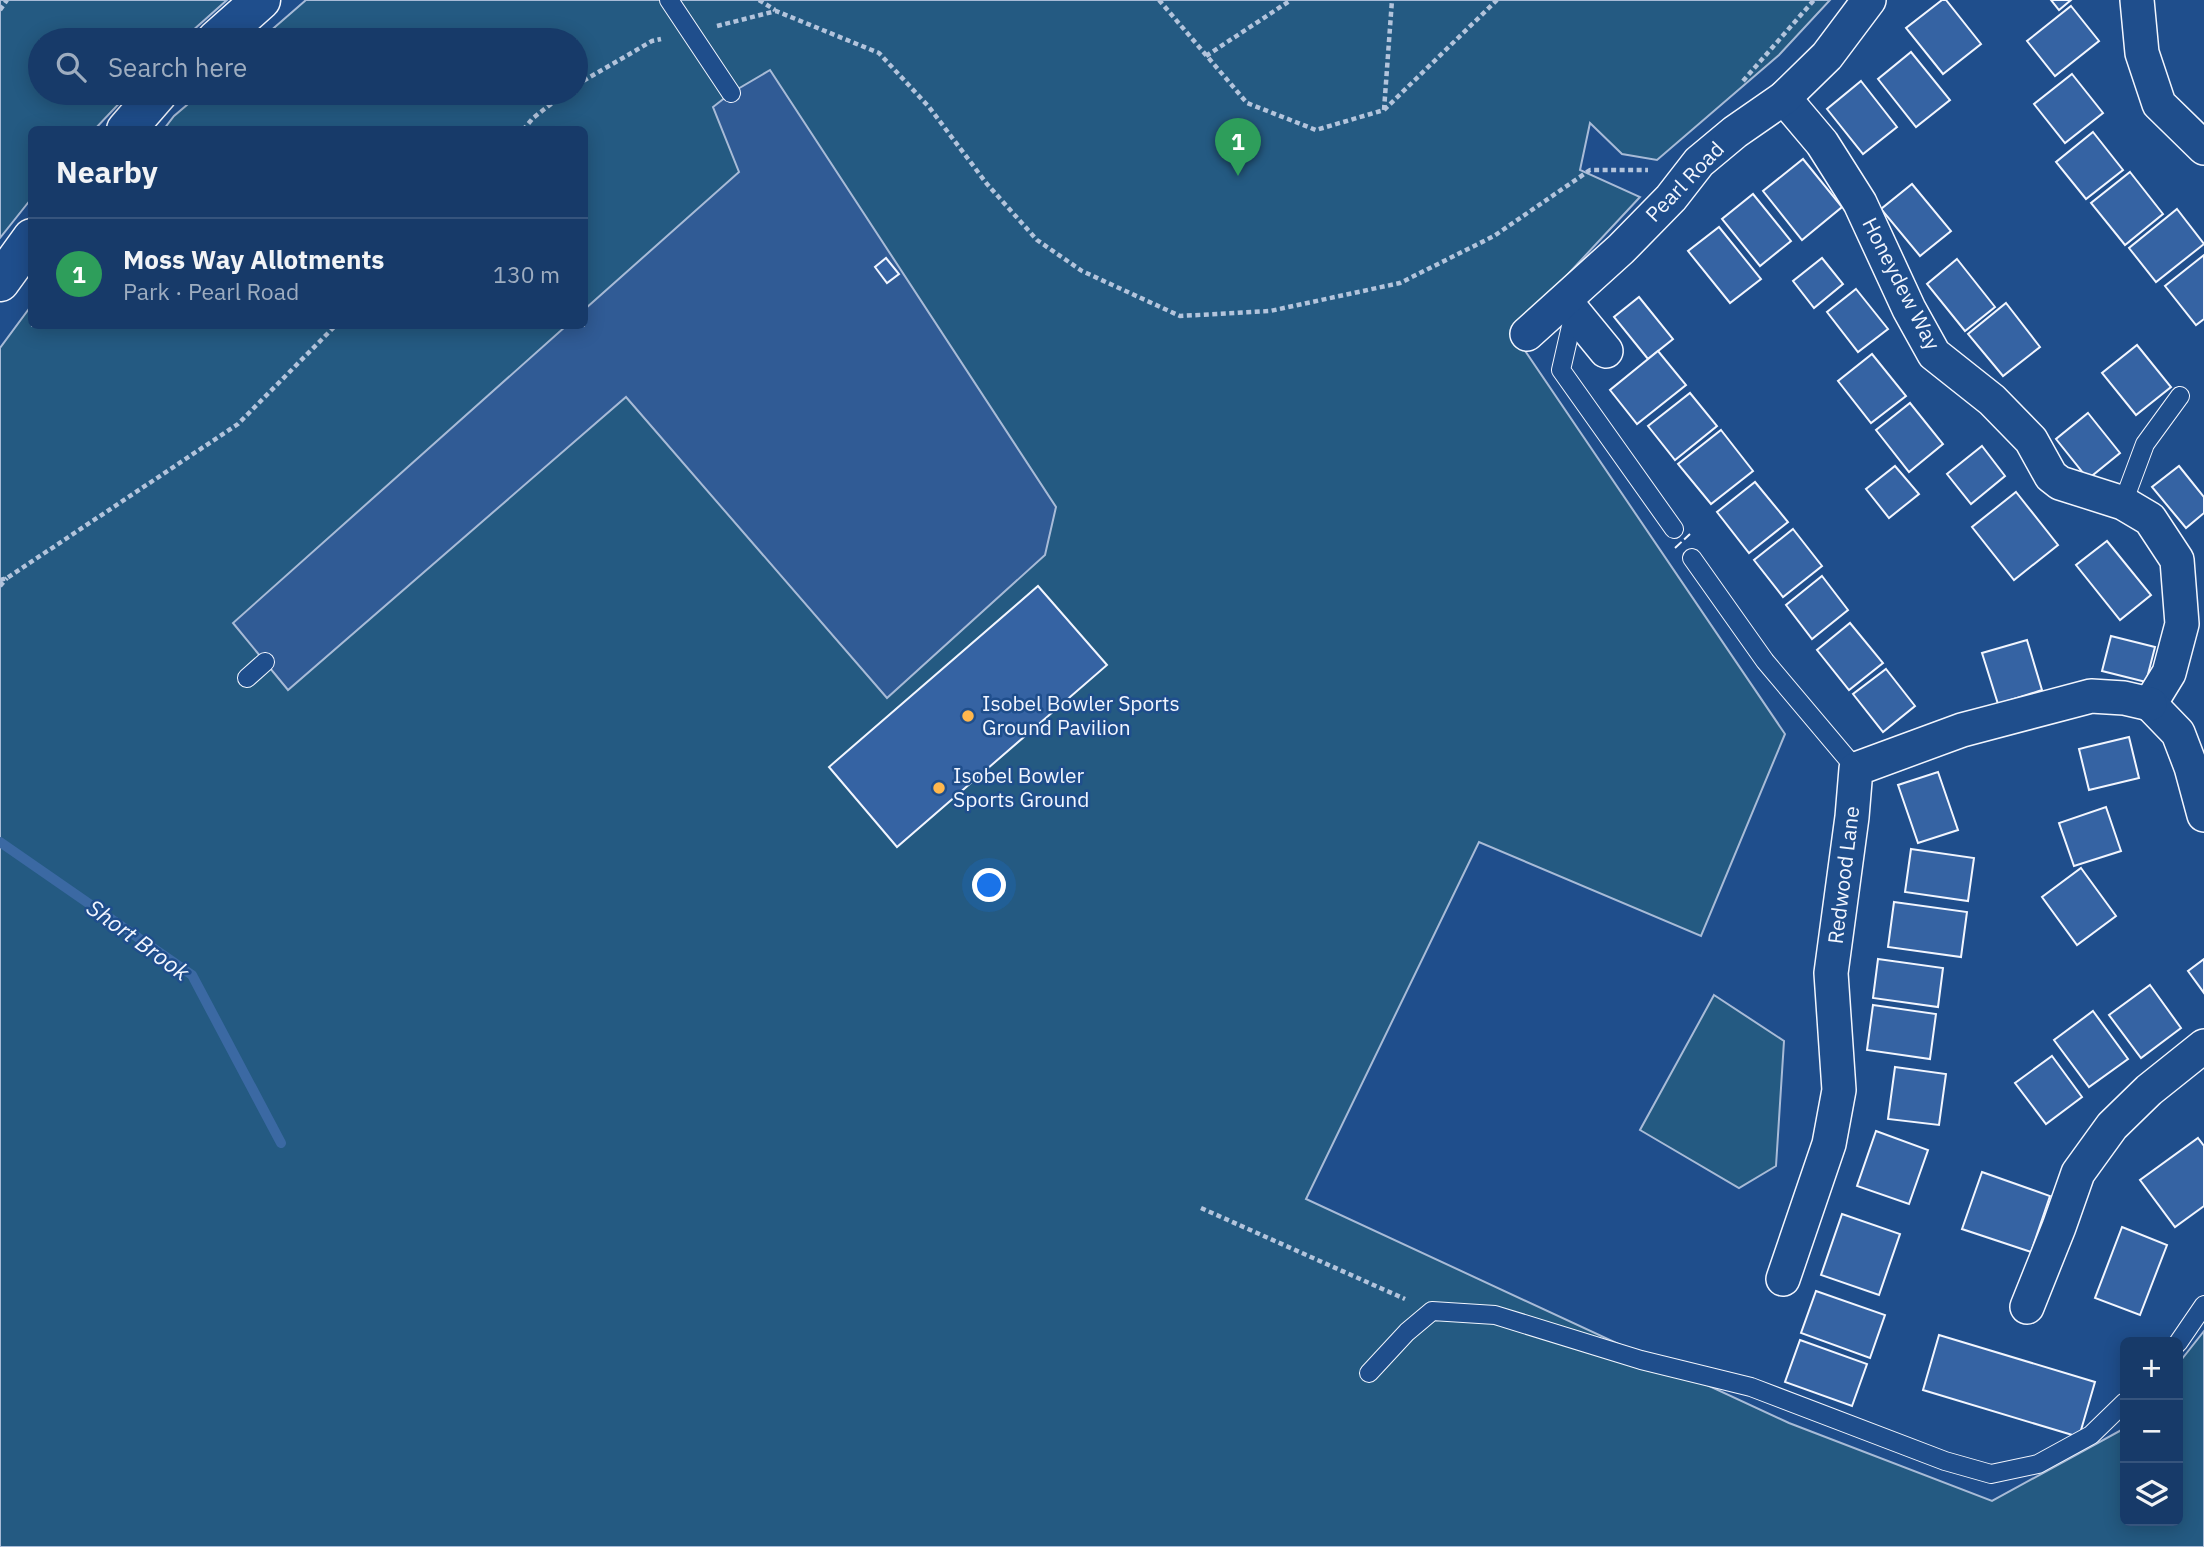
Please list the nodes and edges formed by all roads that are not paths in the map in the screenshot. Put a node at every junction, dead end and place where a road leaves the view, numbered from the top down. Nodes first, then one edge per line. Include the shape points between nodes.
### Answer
1 (261, 0) edge
2 (669, 0) edge
3 (1870, 0) edge
4 (2137, 0) edge
5 (230, 28) edge
6 (731, 93) dead end
7 (1784, 98) junction
8 (148, 105) edge
9 (129, 126) edge
10 (2204, 148) edge
11 (28, 244) edge
12 (0, 282) edge
13 (1570, 307) junction
14 (1527, 334) dead end
15 (1606, 351) dead end
16 (2180, 396) dead end
17 (2123, 503) junction
18 (1674, 529) dead end
19 (1692, 558) dead end
20 (265, 662) dead end
21 (247, 678) dead end
22 (2150, 704) junction
23 (1856, 769) junction
24 (2204, 814) edge
25 (2204, 1046) edge
26 (1783, 1279) dead end
27 (2204, 1306) edge
28 (2027, 1307) dead end
29 (2182, 1337) edge
30 (1370, 1373) dead end
31 (2120, 1407) edge

1 - 5 street
2 - 6 lane
3 - 7 street, Pearl Road via 1827,56
4 - 10 street via 2142,53 2160,104
7 - 13 street, Pearl Road via 1699,162
7 - 17 street, Honeydew Way via 1822,143 1860,203 1934,354 1992,400 2031,440 2051,476
8 - 9 street
11 - 12 street
13 - 14 street, Pearl Road
13 - 15 street
13 - 18 lane via 1561,370
16 - 17 lane via 2145,444
17 - 22 street, Honeydew Way via 2150,519 2177,560 2182,624 2169,673
19 - 23 lane via 1765,661
20 - 21 lane
22 - 23 street via 2091,696 1962,730
22 - 24 street via 2178,733
23 - 26 street, Redwood Lane via 1831,973 1839,1090 1829,1144
25 - 28 street via 2112,1126 2078,1173
27 - 29 lane
30 - 31 lane via 1432,1311 1494,1315 1751,1387 1991,1474 2038,1464 2091,1435

